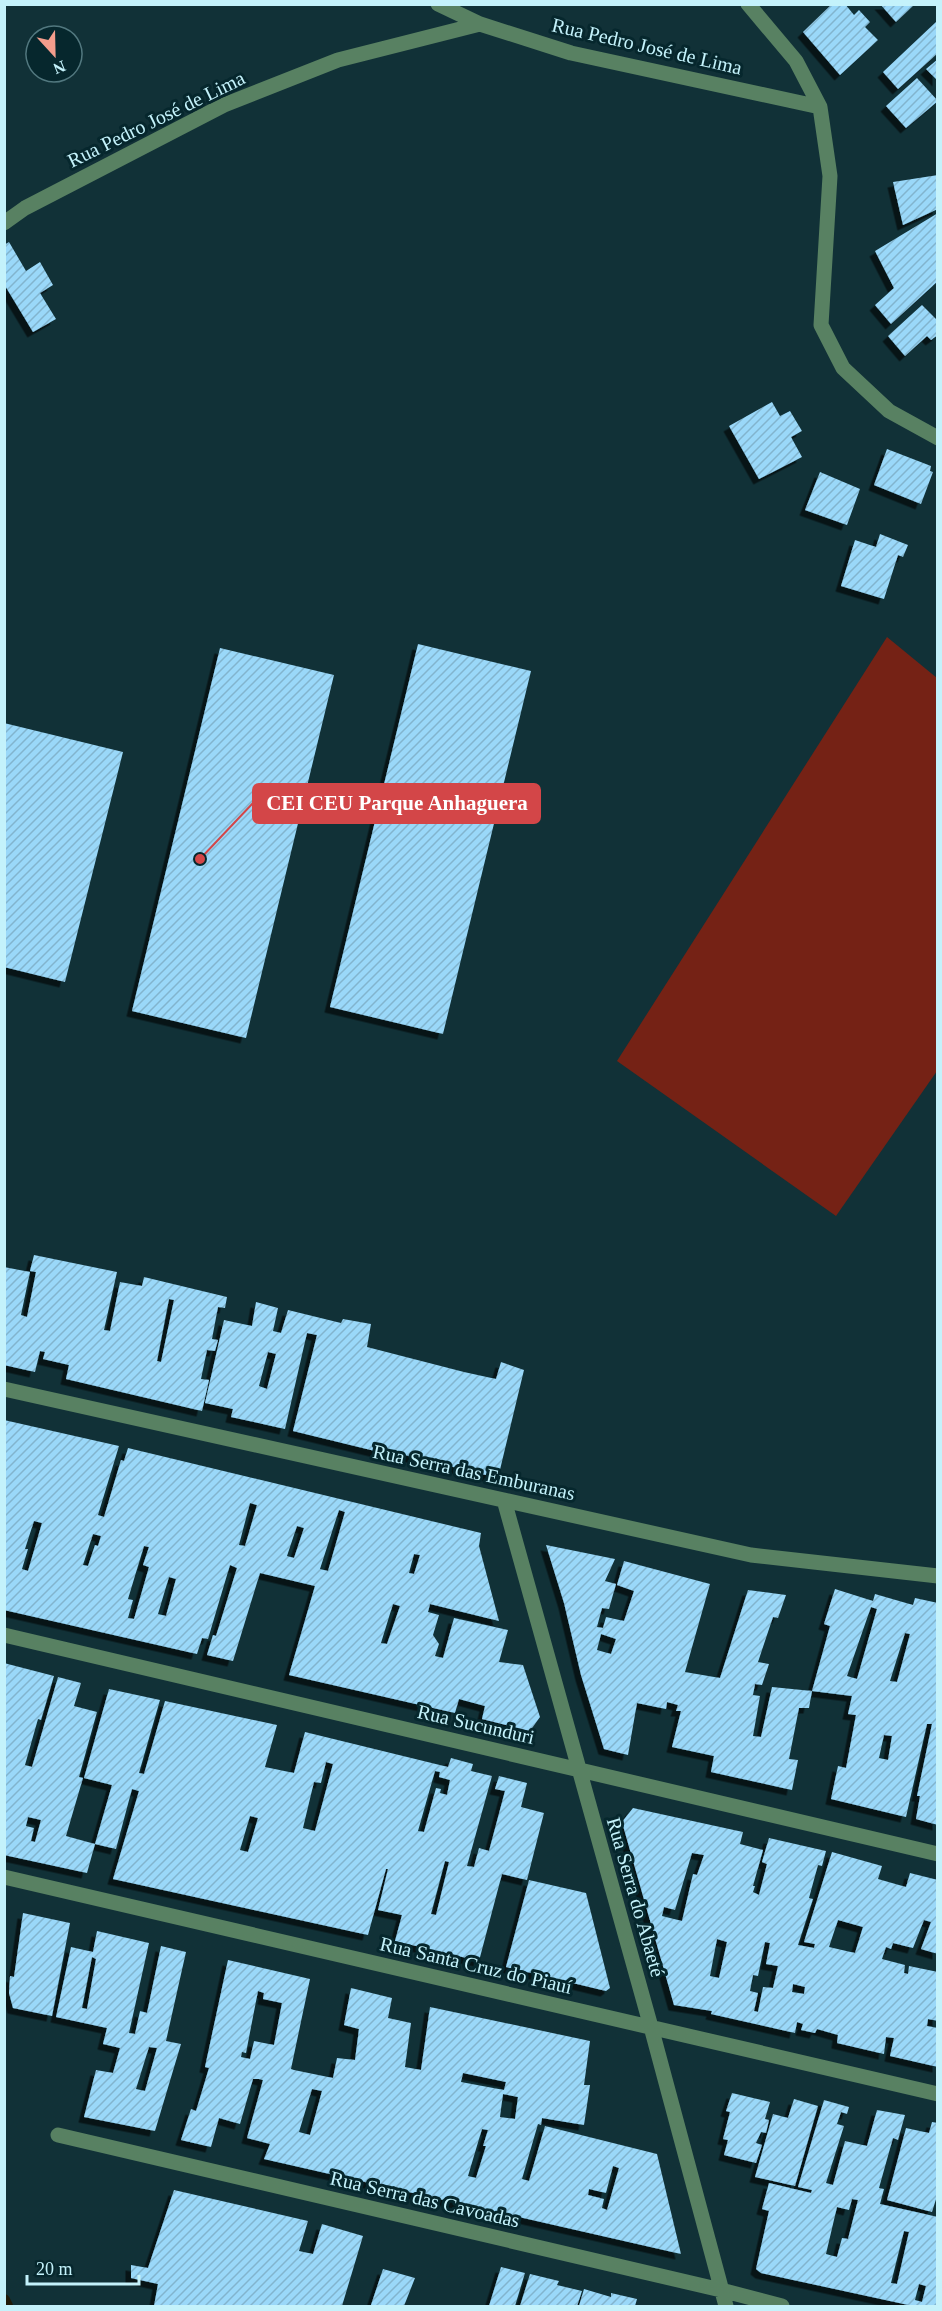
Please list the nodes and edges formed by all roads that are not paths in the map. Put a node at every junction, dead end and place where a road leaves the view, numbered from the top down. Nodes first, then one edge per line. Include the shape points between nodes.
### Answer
1 (438, 4) edge
2 (748, 4) edge
3 (480, 24) junction
4 (820, 107) junction
5 (4, 223) edge
6 (938, 438) edge
7 (4, 1389) edge
8 (504, 1500) junction
9 (938, 1576) edge
10 (4, 1635) edge
11 (579, 1770) junction
12 (938, 1854) edge
13 (4, 1877) edge
14 (651, 2027) junction
15 (938, 2094) edge
16 (58, 2135) dead end
17 (722, 2290) junction
18 (726, 2307) edge
19 (782, 2307) edge

1 - 3 street
2 - 4 street via 796,61
3 - 4 street, Rua Pedro José de Lima via 571,53
3 - 5 street, Rua Pedro José de Lima via 338,60 224,105 25,208
4 - 6 street via 830,176 821,325 843,368 889,411
7 - 8 street, Rua Serra das Emburanas
8 - 9 street, Rua Serra das Emburanas via 752,1555
8 - 11 street, Rua Serra do Abaeté
10 - 11 street, Rua Sucunduri
11 - 12 street, Rua Sucunduri
11 - 14 street, Rua Serra do Abaeté
13 - 14 street, Rua Santa Cruz do Piauí
14 - 15 street, Rua Santa Cruz do Piauí
14 - 17 street, Rua Serra do Abaeté
16 - 17 street, Rua Serra das Cavoadas
17 - 18 street, Rua Serra do Abaeté
17 - 19 street, Rua Serra das Cavoadas

